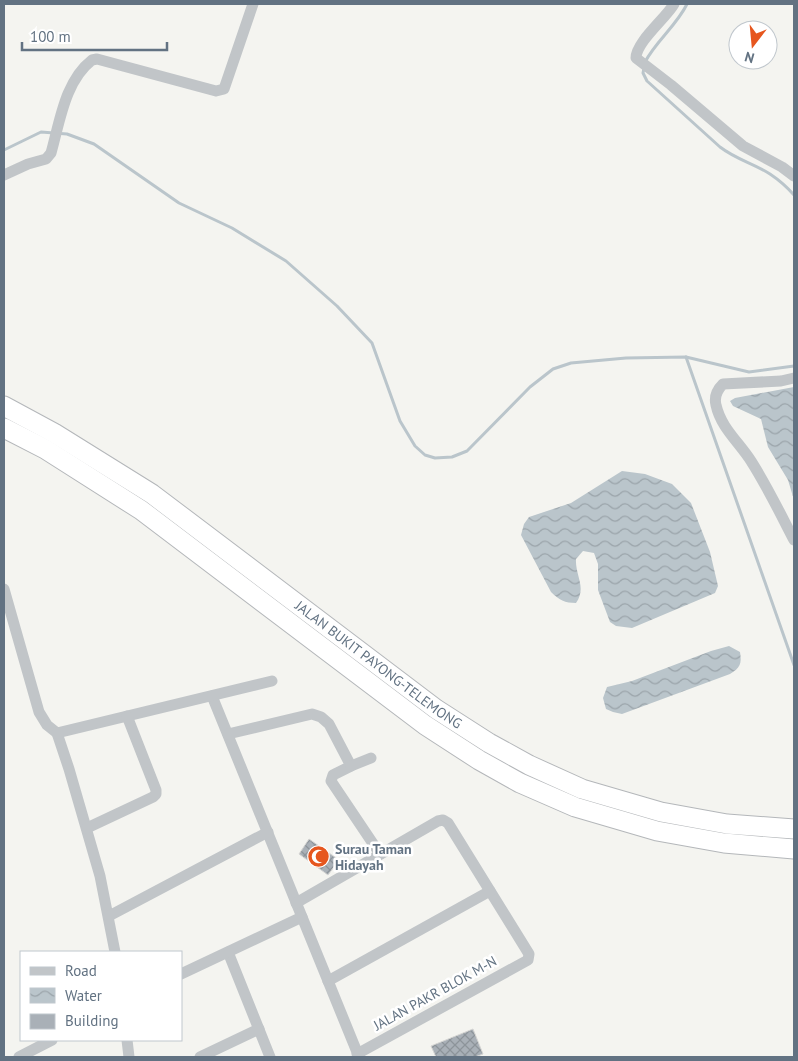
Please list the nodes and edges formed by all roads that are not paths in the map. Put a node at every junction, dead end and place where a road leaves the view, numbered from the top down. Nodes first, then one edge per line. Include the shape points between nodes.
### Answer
1 (253, 4) edge
2 (674, 4) edge
3 (4, 175) edge
4 (794, 176) edge
5 (794, 378) edge
6 (4, 406) edge
7 (4, 428) edge
8 (794, 540) edge
9 (4, 589) edge
10 (272, 681) dead end
11 (212, 696) junction
12 (127, 716) junction
13 (57, 733) junction
14 (228, 734) junction
15 (371, 758) dead end
16 (351, 766) junction
17 (87, 828) junction
18 (794, 829) edge
19 (268, 832) junction
20 (794, 849) edge
21 (380, 854) junction
22 (490, 890) junction
23 (296, 902) junction
24 (109, 916) junction
25 (302, 917) junction
26 (115, 951) edge
27 (228, 952) junction
28 (182, 974) edge
29 (328, 981) junction
30 (259, 1029) junction
31 (50, 1041) edge
32 (128, 1041) edge
33 (358, 1055) edge
34 (19, 1057) edge
35 (129, 1057) edge
36 (200, 1057) edge
37 (270, 1057) edge

1 - 3 street via 222,91 92,60 75,79 46,159
2 - 4 street via 642,44 637,52 638,60 743,146
5 - 8 street via 723,384 715,400 724,426 764,480
6 - 18 highway, JALAN BUKIT PAYONG-TELEMONG via 54,432 152,494 436,709 529,765 582,789 661,812 727,824
7 - 20 highway, JALAN BUKIT PAYONG-TELEMONG via 45,449 141,510 425,725 520,783 575,807 657,831 724,843
9 - 13 street via 39,712
10 - 11 street
11 - 12 street
11 - 14 street
12 - 13 street
12 - 17 street via 156,794
13 - 17 street
14 - 16 street via 318,715 329,724
14 - 19 street
15 - 16 street
16 - 21 street via 333,775 331,780
17 - 24 street
19 - 23 street
19 - 24 street
21 - 22 street via 443,820
21 - 23 street
22 - 29 street
22 - 33 street, JALAN PAKR BLOK M-N via 529,954 528,960
23 - 25 street
24 - 26 street
25 - 27 street
25 - 29 street
27 - 28 street
27 - 30 street
29 - 33 street
30 - 36 street
30 - 37 street
31 - 34 street
32 - 35 street

